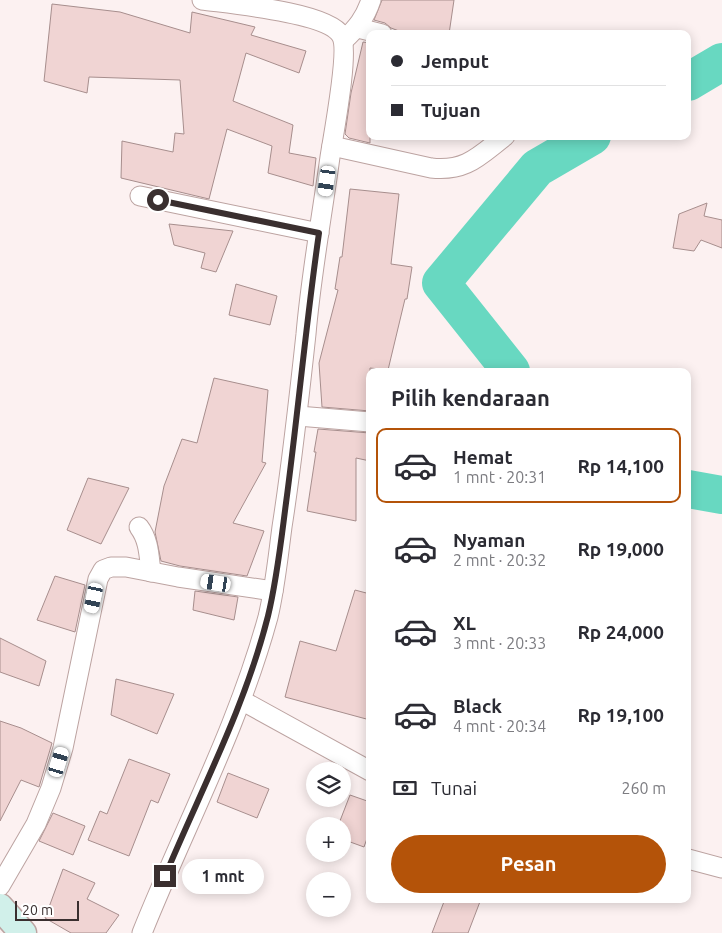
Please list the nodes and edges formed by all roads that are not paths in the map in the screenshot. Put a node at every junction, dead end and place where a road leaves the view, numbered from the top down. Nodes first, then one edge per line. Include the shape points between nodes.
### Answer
1 (202, 0) edge
2 (371, 0) edge
3 (276, 5) edge
4 (350, 34) junction
5 (366, 34) edge
6 (500, 140) edge
7 (332, 146) junction
8 (140, 196) dead end
9 (319, 233) junction
10 (298, 416) junction
11 (366, 422) edge
12 (140, 527) dead end
13 (151, 572) junction
14 (273, 591) junction
15 (241, 700) junction
16 (366, 769) edge
17 (691, 860) edge
18 (722, 868) edge
19 (0, 886) edge
20 (0, 908) edge
21 (23, 933) edge
22 (142, 933) edge

1 - 3 street
2 - 4 street via 366,14
3 - 4 street
4 - 5 street
4 - 7 street
6 - 7 street via 471,162 445,170
7 - 9 street
8 - 9 street
9 - 10 street
10 - 11 street
10 - 14 street
12 - 13 street via 149,551
13 - 14 street
13 - 19 street via 111,567 104,570 98,580 63,748 51,788 36,824
14 - 15 street
15 - 16 street
15 - 22 street
17 - 18 street
20 - 21 street

